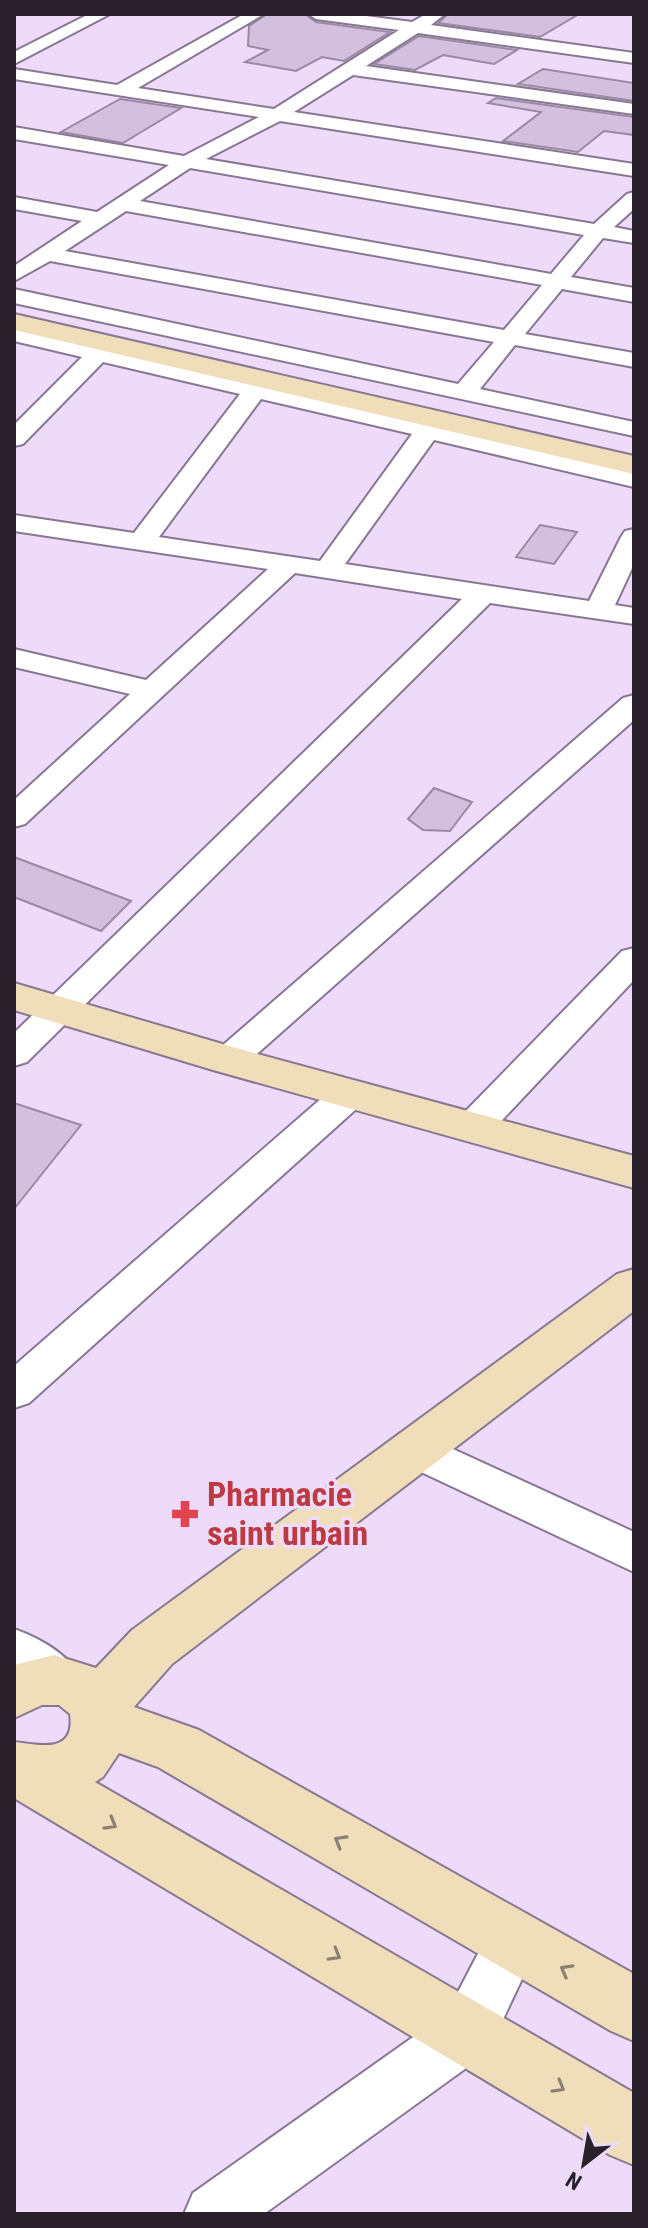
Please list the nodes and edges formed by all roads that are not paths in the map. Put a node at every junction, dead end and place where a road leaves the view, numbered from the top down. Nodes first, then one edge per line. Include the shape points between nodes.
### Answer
1 (102, 14) edge
2 (256, 14) edge
3 (316, 14) edge
4 (437, 14) edge
5 (414, 28) junction
6 (634, 58) edge
7 (14, 59) edge
8 (350, 69) junction
9 (14, 74) edge
10 (121, 90) junction
11 (634, 109) edge
12 (277, 115) junction
13 (14, 133) edge
14 (186, 162) junction
15 (634, 170) edge
16 (634, 198) edge
17 (14, 203) edge
18 (122, 204) junction
19 (98, 218) junction
20 (598, 231) junction
21 (634, 237) edge
22 (46, 254) junction
23 (14, 275) edge
24 (559, 282) junction
25 (634, 295) edge
26 (14, 296) edge
27 (14, 307) edge
28 (14, 322) edge
29 (14, 334) edge
30 (512, 338) junction
31 (99, 353) junction
32 (634, 360) edge
33 (466, 390) junction
34 (255, 391) junction
35 (24, 418) edge
36 (634, 429) edge
37 (426, 433) junction
38 (14, 439) edge
39 (634, 444) edge
40 (634, 465) edge
41 (634, 479) edge
42 (14, 523) edge
43 (634, 537) edge
44 (142, 541) junction
45 (288, 565) junction
46 (327, 570) junction
47 (483, 594) junction
48 (597, 612) junction
49 (634, 616) edge
50 (14, 658) edge
51 (152, 690) junction
52 (634, 704) edge
53 (21, 803) edge
54 (634, 959) edge
55 (14, 996) edge
56 (60, 1010) junction
57 (14, 1054) edge
58 (228, 1060) junction
59 (351, 1093) junction
60 (474, 1126) junction
61 (634, 1172) edge
62 (634, 1286) edge
63 (14, 1391) edge
64 (418, 1451) junction
65 (634, 1553) edge
66 (57, 1690) edge
67 (17, 1768) edge
68 (513, 1941) junction
69 (634, 2009) edge
70 (467, 2033) junction
71 (634, 2131) edge
72 (214, 2214) edge

1 - 7 street
2 - 10 street
3 - 5 street
4 - 5 street
5 - 6 street
5 - 8 street
8 - 11 street
8 - 12 street
9 - 10 street
10 - 12 street
12 - 14 street
12 - 15 street
13 - 14 street
14 - 18 street
14 - 20 street
16 - 20 street
17 - 19 street
18 - 19 street
18 - 24 street
19 - 22 street
20 - 21 street
20 - 24 street
22 - 23 street
22 - 30 street
24 - 25 street
24 - 30 street
26 - 33 street
27 - 39 street
28 - 40 street
29 - 31 street
30 - 32 street
30 - 33 street
31 - 34 street
31 - 35 street
33 - 36 street
34 - 37 street
34 - 44 street
35 - 38 street
37 - 41 street
37 - 46 street
42 - 44 street
43 - 48 street
44 - 45 street
45 - 46 street
45 - 51 street
46 - 47 street
47 - 48 street
47 - 56 street
48 - 49 street
50 - 51 street
51 - 53 street
52 - 58 street
54 - 60 street
55 - 56 street
56 - 57 street
56 - 58 street
58 - 59 street
59 - 60 street
59 - 63 street
60 - 61 street
62 - 64 street
64 - 65 street
64 - 66 street via 152,1647
66 - 67 street via 99,1738 90,1753 57,1773 38,1775
68 -> 66 street via 178,1748
67 -> 70 street
69 -> 68 street
68 - 70 street
70 -> 71 street
70 - 72 street

